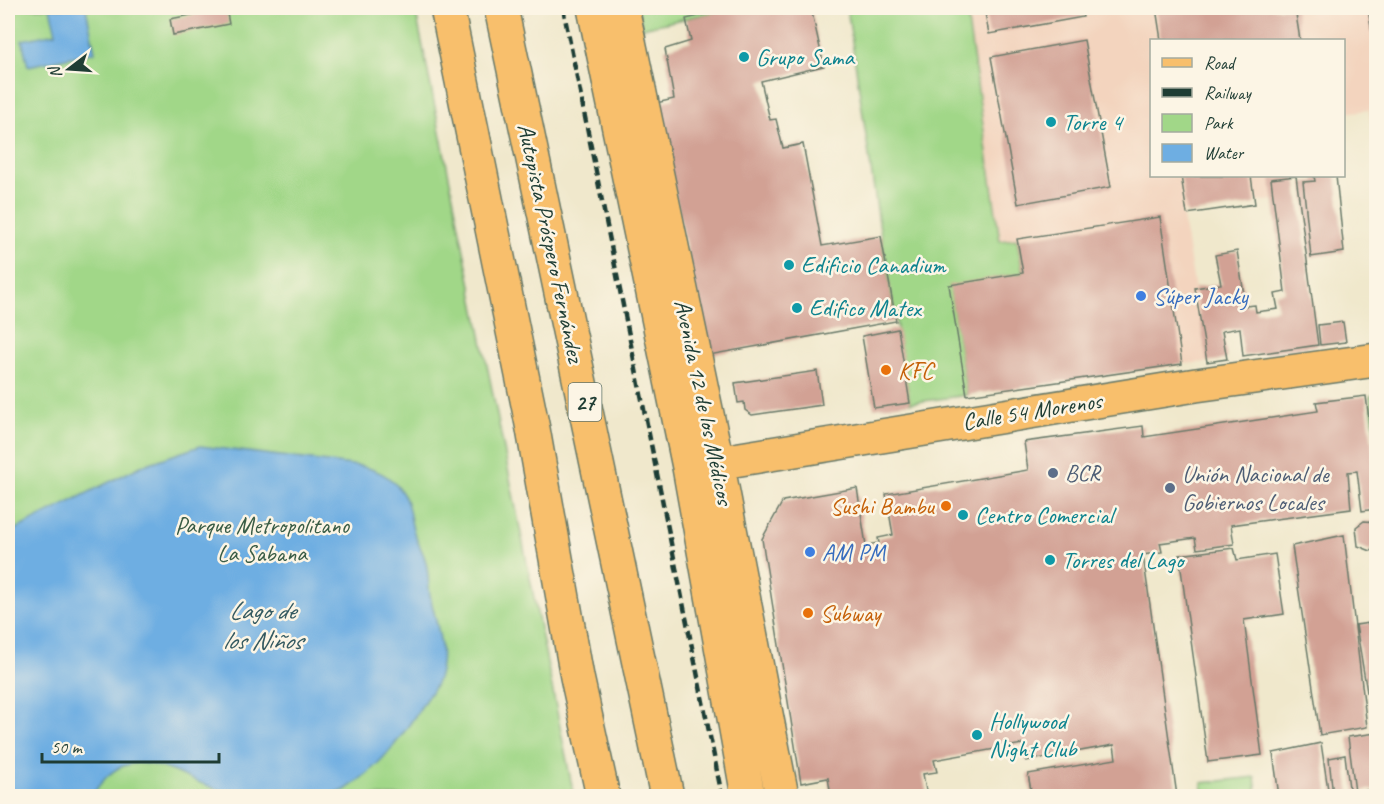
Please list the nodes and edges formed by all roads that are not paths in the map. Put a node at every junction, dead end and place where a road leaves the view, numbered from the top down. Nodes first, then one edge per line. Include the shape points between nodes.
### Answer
1 (447, 8) edge
2 (501, 8) edge
3 (594, 8) edge
4 (622, 8) edge
5 (1377, 360) edge
6 (703, 465) junction
7 (603, 796) edge
8 (667, 796) edge
9 (748, 796) edge
10 (782, 796) edge

1 - 7 main road
2 - 8 main road, Autopista Próspero Fernández / 27
3 - 6 main road, Avenida 12 de los Médicos
4 - 6 main road, Avenida 12 de los Médicos
5 - 6 main road, Calle 54 Morenos via 1196,385
6 - 9 main road, Avenida 12 de los Médicos
6 - 10 main road, Avenida 12 de los Médicos

